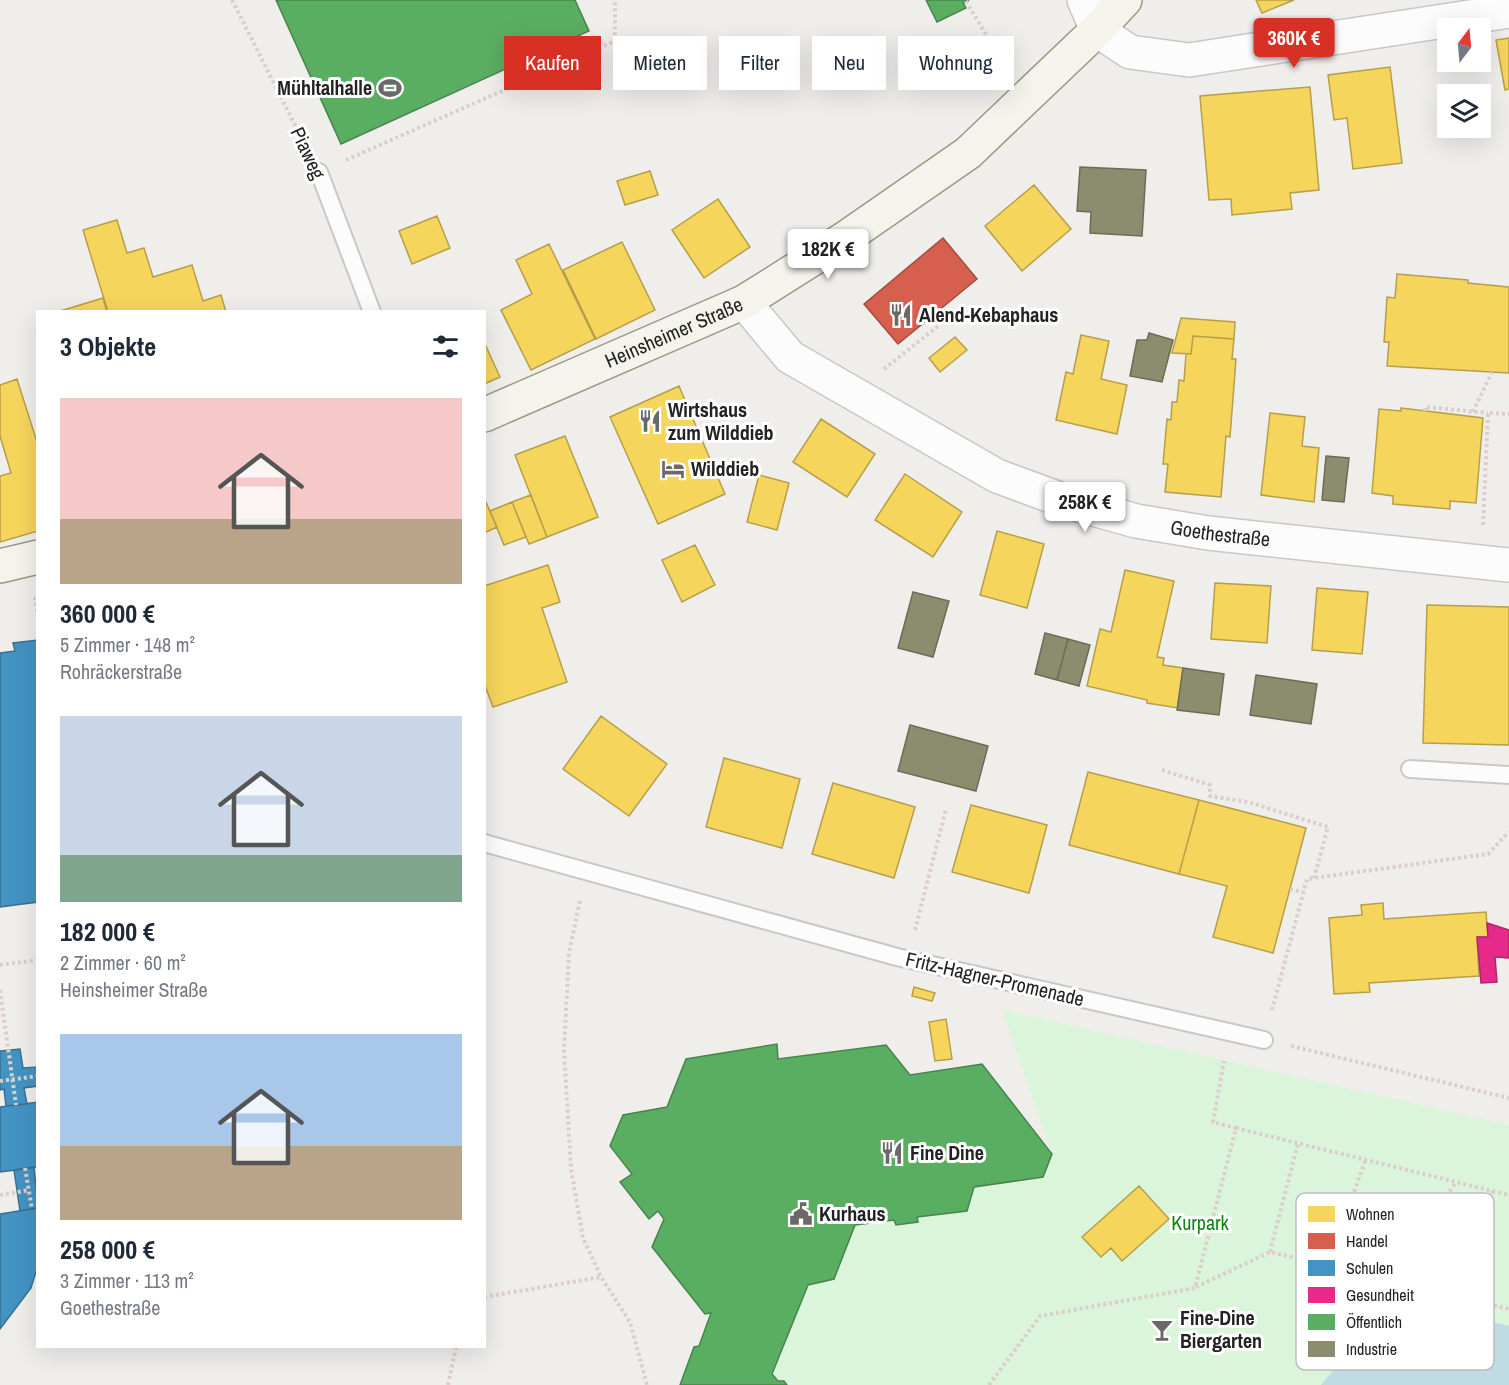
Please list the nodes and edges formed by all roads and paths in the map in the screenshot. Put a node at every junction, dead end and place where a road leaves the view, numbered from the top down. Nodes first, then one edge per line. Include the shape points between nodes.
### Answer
1 (232, 0) edge
2 (615, 0) edge
3 (1084, 0) edge
4 (1125, 0) edge
5 (966, 1) edge
6 (1509, 11) edge
7 (1098, 30) junction
8 (1023, 98) junction
9 (318, 172) junction
10 (744, 302) junction
11 (371, 310) edge
12 (946, 320) dead end
13 (1492, 372) dead end
14 (853, 393) junction
15 (1425, 411) dead end
16 (1473, 412) junction
17 (1488, 413) junction
18 (486, 414) edge
19 (1509, 414) edge
20 (36, 557) edge
21 (1495, 564) edge
22 (0, 566) edge
23 (1410, 769) dead end
24 (1162, 770) dead end
25 (1509, 775) edge
26 (946, 809) dead end
27 (1509, 832) edge
28 (486, 844) edge
29 (590, 872) junction
30 (1314, 878) junction
31 (1290, 889) dead end
32 (1303, 892) junction
33 (908, 959) junction
34 (36, 960) edge
35 (0, 965) edge
36 (0, 990) edge
37 (1230, 1031) junction
38 (1264, 1040) junction
39 (36, 1076) edge
40 (12, 1079) junction
41 (0, 1081) edge
42 (1509, 1098) edge
43 (16, 1105) dead end
44 (1236, 1128) junction
45 (1298, 1143) junction
46 (1366, 1159) junction
47 (25, 1168) dead end
48 (1456, 1182) junction
49 (29, 1190) junction
50 (1493, 1191) joint
51 (1353, 1193) edge
52 (1448, 1193) edge
53 (0, 1195) edge
54 (1509, 1195) edge
55 (32, 1209) dead end
56 (1270, 1252) junction
57 (1296, 1258) edge
58 (601, 1276) junction
59 (1195, 1288) junction
60 (486, 1297) edge
61 (1494, 1306) edge
62 (1509, 1310) edge
63 (456, 1348) edge
64 (448, 1385) edge
65 (647, 1385) edge
66 (989, 1385) edge

1 - 9 path, Piaweg
2 - 9 path via 615,41
3 - 7 street
4 - 7 street, Heinsheimer Straße
5 - 8 path
6 - 7 street via 1189,60 1130,52
7 - 8 street, Heinsheimer Straße
8 - 10 street, Heinsheimer Straße via 968,153
9 - 11 lane, Piaweg
10 - 14 street, Goethestraße via 790,357
10 - 18 street, Heinsheimer Straße
12 - 14 path
13 - 16 path
14 - 21 street, Goethestraße via 997,476 1136,521 1312,546
15 - 16 path via 1425,407
16 - 17 path
17 - 19 path
17 - 21 path
20 - 22 street
23 - 25 lane
24 - 30 path via 1210,785 1210,796 1248,802 1328,827
26 - 33 path
27 - 30 path via 1488,854
28 - 29 lane, Fritz-Hagner-Promenade
29 - 33 lane, Fritz-Hagner-Promenade
29 - 58 path via 582,890 569,952 564,1052 571,1169 583,1238
30 - 32 path via 1306,879
31 - 32 path
32 - 38 path
33 - 37 lane, Fritz-Hagner-Promenade
34 - 35 path
36 - 40 path
37 - 38 lane, Fritz-Hagner-Promenade
37 - 44 path via 1212,1122
38 - 42 path
39 - 40 path
40 - 41 path
40 - 43 path
44 - 45 path
44 - 59 path
45 - 46 path
45 - 56 path
46 - 48 path
46 - 51 path
47 - 49 path
48 - 50 path
48 - 52 path
49 - 53 path
49 - 55 path
50 - 54 path
56 - 57 path
56 - 59 path
58 - 60 path
58 - 65 path via 630,1322
59 - 66 path via 1040,1316
61 - 62 path
63 - 64 path

